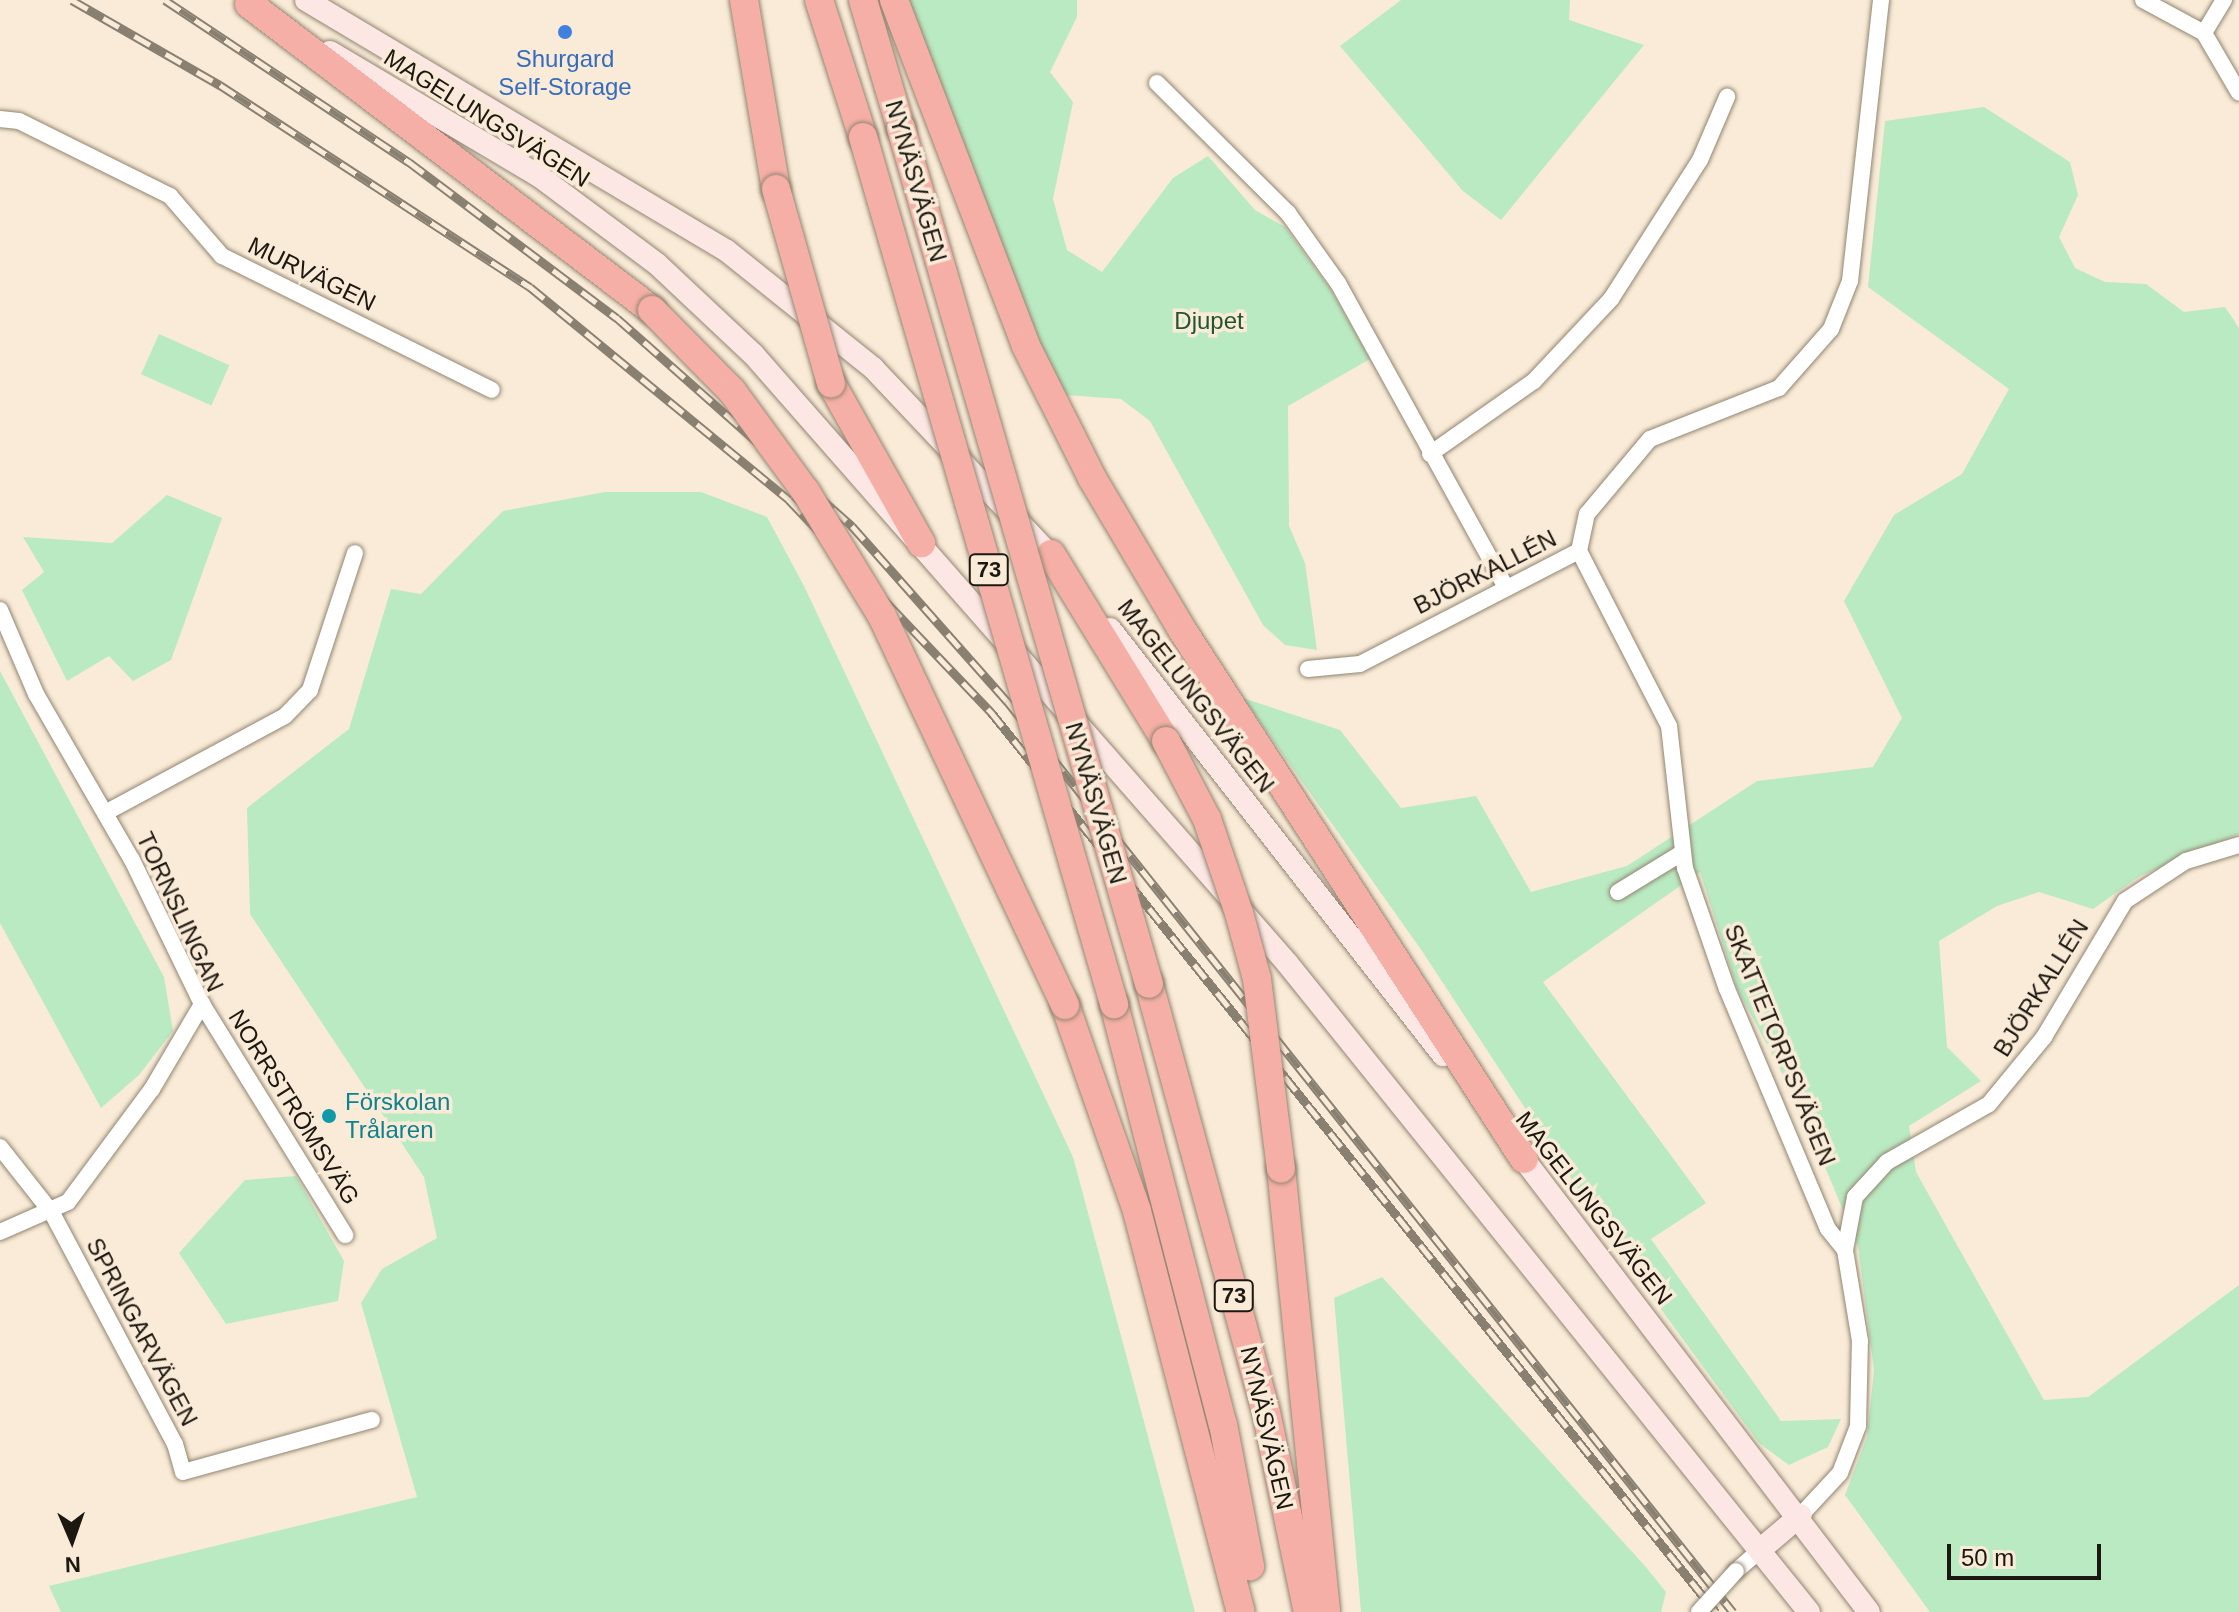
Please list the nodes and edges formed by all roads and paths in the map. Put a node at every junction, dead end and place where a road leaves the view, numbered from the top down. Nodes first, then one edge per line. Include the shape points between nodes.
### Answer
1 (306, 0) edge
2 (744, 0) edge
3 (819, 0) edge
4 (863, 0) edge
5 (894, 0) edge
6 (1881, 0) edge
7 (2143, 0) edge
8 (2224, 0) edge
9 (246, 2) edge
10 (2204, 33) junction
11 (1157, 83) dead end
12 (2239, 93) edge
13 (1727, 97) dead end
14 (0, 119) edge
15 (492, 390) dead end
16 (1430, 454) junction
17 (921, 543) junction
18 (1579, 551) junction
19 (355, 553) dead end
20 (1051, 554) junction
21 (1506, 587) junction
22 (0, 610) edge
23 (1308, 669) dead end
24 (105, 813) junction
25 (2239, 845) edge
26 (1682, 853) junction
27 (1618, 892) dead end
28 (202, 1004) junction
29 (0, 1147) edge
30 (1524, 1159) junction
31 (52, 1213) junction
32 (0, 1232) edge
33 (345, 1235) dead end
34 (1845, 1250) junction
35 (372, 1420) dead end
36 (1801, 1515) junction
37 (1761, 1549) junction
38 (1241, 1612) edge
39 (1258, 1612) edge
40 (1308, 1612) edge
41 (1326, 1612) edge
42 (1699, 1612) edge
43 (1809, 1612) edge
44 (1869, 1612) edge

1 - 20 street, MAGELUNGSVÄGEN via 727,251 873,368
2 - 17 highway, bridge via 776,189 831,383
3 - 39 highway, NYNÄSVÄGEN / 73, bridge via 1114,1004 1223,1424
4 - 40 highway, NYNÄSVÄGEN / 73, bridge via 1149,984 1265,1407
5 - 30 highway via 1026,346 1092,478 1181,628
6 - 18 street, BJÖRKALLÉN via 1850,281 1831,329 1779,388 1650,439 1587,514
7 - 10 street
8 - 10 street
9 - 17 street, MAGELUNGSVÄGEN via 539,176 657,264 753,354
9 - 38 highway, bridge via 652,310 732,391 806,492 882,616 1065,1005 1137,1211
10 - 12 street
11 - 16 street via 1288,213 1338,283
13 - 16 street via 1700,160 1611,299 1534,381
14 - 15 street, MURVÄGEN via 19,121 170,196 222,256
16 - 21 street
17 - 37 street, MAGELUNGSVÄGEN via 1287,963
18 - 21 street, BJÖRKALLÉN
18 - 26 street, SKATTETORPSVÄGEN via 1669,726
19 - 24 street via 310,690 285,716
20 - 30 street, MAGELUNGSVÄGEN
20 - 41 highway, bridge via 1166,741 1207,819 1247,939 1281,1168
21 - 23 street, BJÖRKALLÉN via 1360,664
22 - 24 street, TORNSLINGAN via 36,694
24 - 28 street, TORNSLINGAN
25 - 34 street, BJÖRKALLÉN via 2186,861 2125,901 2044,1037 2000,1092 1868,1177 1855,1197
26 - 27 street
26 - 34 street, SKATTETORPSVÄGEN via 1727,989 1828,1229
28 - 31 street, TORNSLINGAN via 87,1179
28 - 33 street, NORRSTRÖMSVÄG
29 - 31 street
30 - 36 street, MAGELUNGSVÄGEN
31 - 32 street, TORNSLINGAN
31 - 35 street, SPRINGARVÄGEN via 175,1444 183,1472
34 - 36 street, BJÖRKALLÉN via 1860,1341 1858,1426 1840,1473
36 - 37 street
36 - 44 street, MAGELUNGSVÄGEN
37 - 42 street, bridge
37 - 43 street, MAGELUNGSVÄGEN

